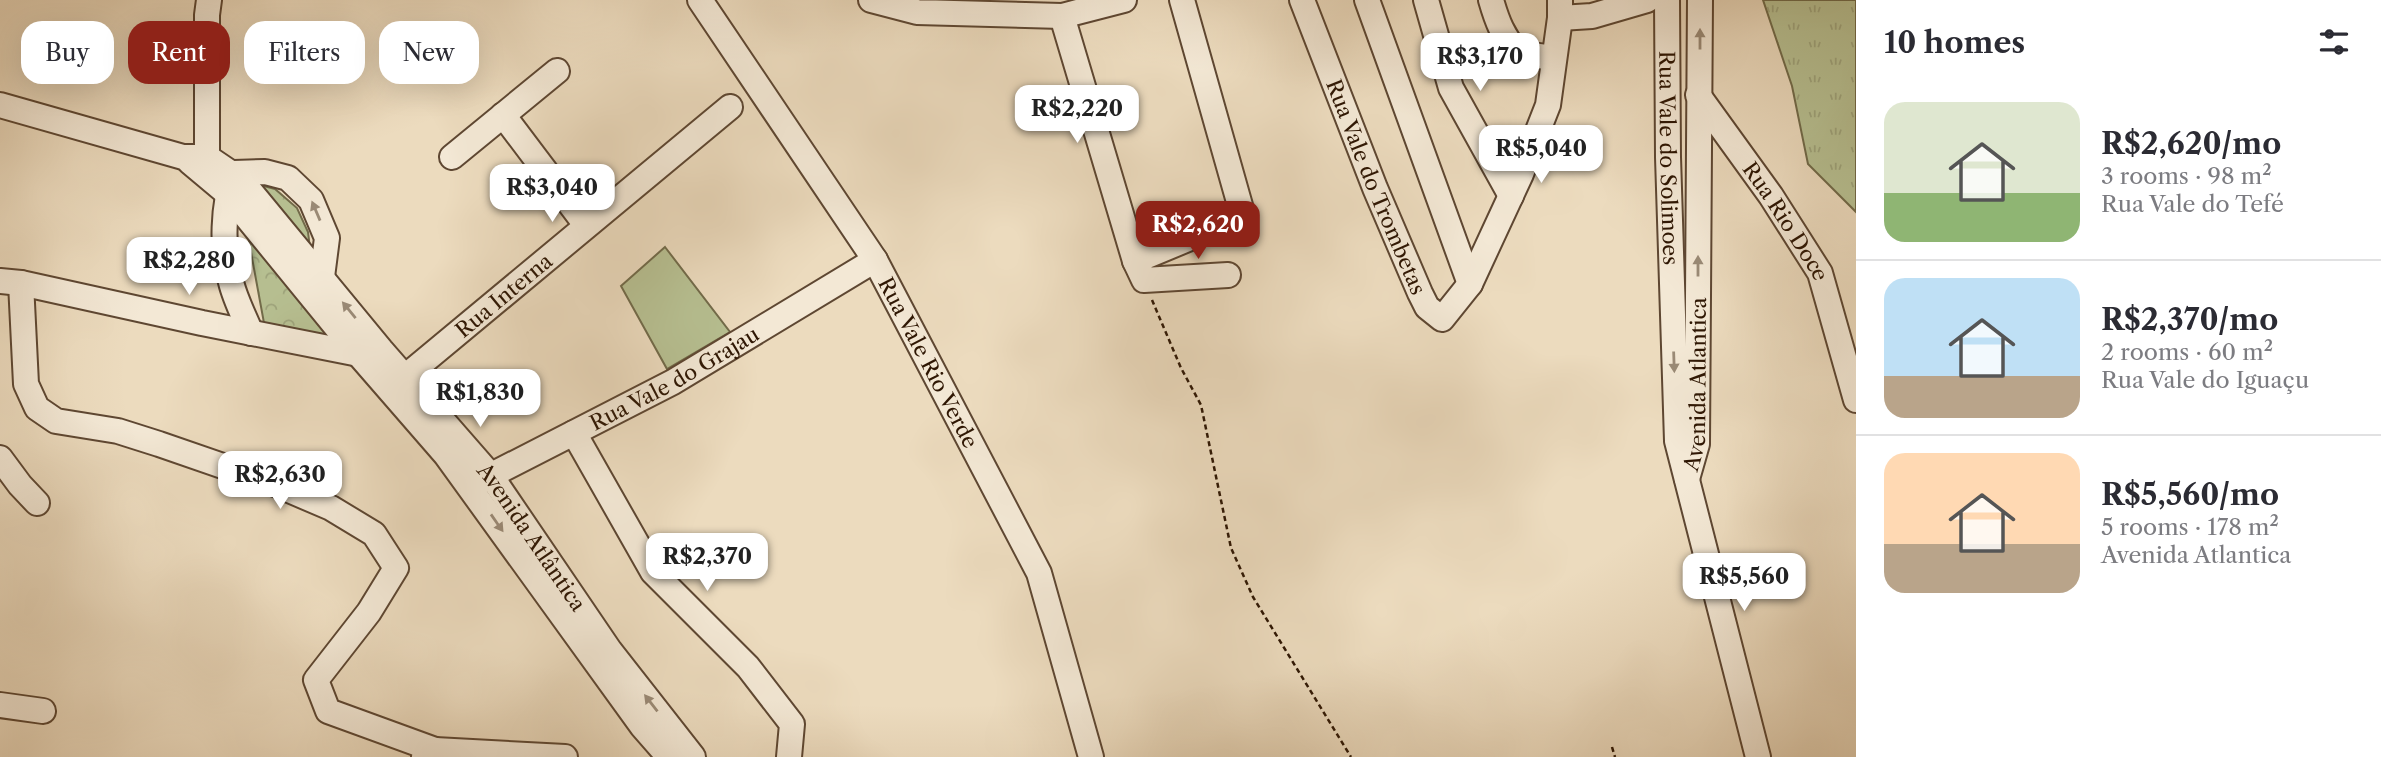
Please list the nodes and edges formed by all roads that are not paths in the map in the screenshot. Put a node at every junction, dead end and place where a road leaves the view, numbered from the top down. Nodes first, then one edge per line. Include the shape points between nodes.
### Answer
1 (209, 0) edge
2 (700, 0) edge
3 (871, 0) edge
4 (1124, 0) edge
5 (1182, 0) edge
6 (1302, 0) edge
7 (1367, 0) edge
8 (1426, 0) edge
9 (1491, 0) edge
10 (1647, 0) edge
11 (1667, 0) edge
12 (1700, 0) edge
13 (916, 6) edge
14 (1560, 9) edge
15 (1062, 16) junction
16 (1553, 58) junction
17 (557, 71) dead end
18 (1698, 95) junction
19 (0, 105) edge
20 (730, 107) dead end
21 (503, 115) junction
22 (452, 157) dead end
23 (197, 161) junction
24 (231, 183) junction
25 (1511, 196) junction
26 (586, 225) junction
27 (874, 261) junction
28 (1140, 271) junction
29 (1228, 275) dead end
30 (322, 277) junction
31 (10, 282) edge
32 (1470, 284) junction
33 (251, 333) junction
34 (371, 353) junction
35 (405, 377) junction
36 (1856, 400) edge
37 (574, 433) junction
38 (0, 458) edge
39 (1687, 480) junction
40 (481, 481) junction
41 (37, 503) dead end
42 (0, 705) edge
43 (43, 712) dead end
44 (429, 754) edge
45 (565, 757) edge
46 (686, 757) edge
47 (789, 757) edge
48 (1091, 757) edge
49 (1758, 757) edge

1 - 23 street
2 - 27 street, Rua Vale Rio Verde
3 - 13 street
4 - 15 street
5 - 28 street via 1243,216
6 - 32 street, Rua Vale do Trombetas via 1427,307 1442,319
7 - 32 street
8 - 25 street via 1451,88
9 - 16 street via 1497,23 1518,53
10 - 14 street via 1592,16
11 -> 39 street, Rua Vale do Solimoes via 1677,441
18 -> 12 street, Avenida Atlantica
13 - 15 street
14 - 16 street, Rua Vale do Trombetas
15 - 28 street
16 - 25 street, Rua Vale do Trombetas via 1548,105
17 - 21 street
18 - 36 street, Rua Rio Doce via 1820,273
39 -> 18 street, Avenida Atlantica via 1697,444
19 - 23 street, Avenida Atlântica
20 - 26 street, Rua Interna
21 - 22 street
21 - 26 street
23 - 24 street, Avenida Atlântica
24 - 30 street, Avenida Atlântica
30 -> 24 street via 327,238 311,200 288,178 265,172
24 - 33 street via 226,247 230,281
24 - 34 street, Avenida Atlântica
25 - 32 street, Rua Vale do Trombetas
26 - 35 street, Rua Interna
27 - 37 street, Rua Vale do Grajau via 673,382
27 - 48 street, Rua Vale Rio Verde via 1039,573
28 - 29 street
34 -> 30 street, Avenida Atlântica
31 - 33 street
31 - 44 street via 26,384 37,408 56,421 118,431 275,484 374,534 396,568 369,612 316,680 328,711
33 - 34 street
34 - 35 street, Avenida Atlântica
34 - 40 street, Avenida Atlântica
35 - 40 street, Avenida Atlântica
37 - 40 street, Rua Vale do Grajau
37 - 47 street via 653,572 748,667 792,724
38 - 41 street
39 - 49 street, Avenida Atlantica
40 - 46 street, Avenida Atlântica via 642,726
42 - 43 street
44 - 45 street

